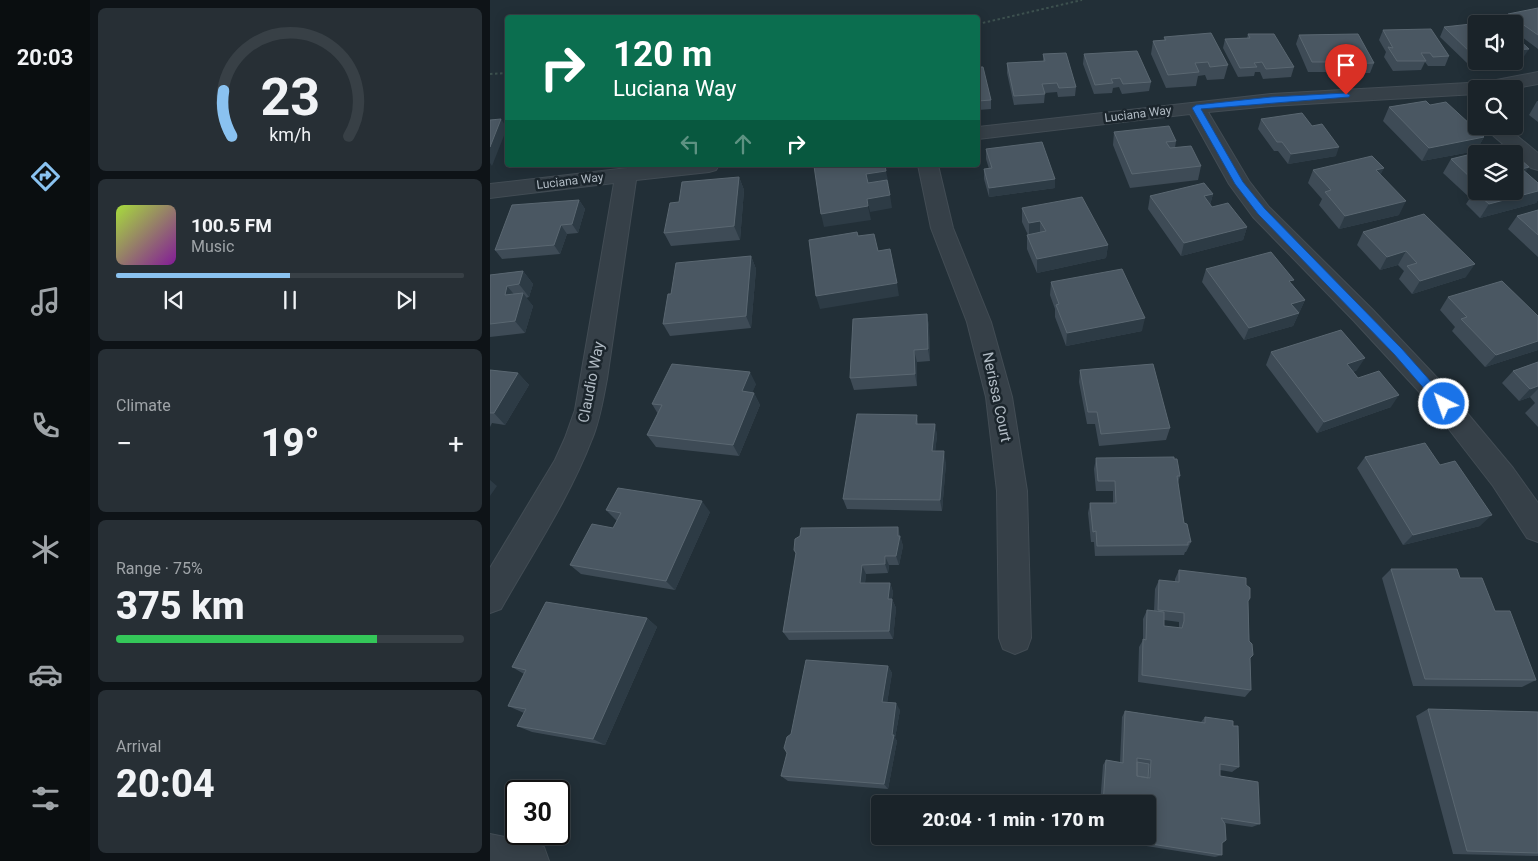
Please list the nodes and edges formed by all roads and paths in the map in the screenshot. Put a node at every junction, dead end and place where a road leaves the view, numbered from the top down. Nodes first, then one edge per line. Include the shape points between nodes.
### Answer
1 (1082, 0) edge
2 (980, 24) edge
3 (505, 73) edge
4 (490, 74) edge
5 (1538, 78) edge
6 (1460, 89) junction
7 (1468, 99) edge
8 (1196, 108) junction
9 (980, 133) edge
10 (1503, 135) edge
11 (1538, 163) edge
12 (693, 167) edge
13 (928, 167) edge
14 (626, 175) junction
15 (490, 191) edge
16 (1538, 528) edge
17 (490, 598) edge
18 (1015, 638) dead end
19 (490, 853) edge
20 (530, 861) edge

1 - 2 path
3 - 4 path
5 - 6 street, Luciana Way
6 - 7 street
6 - 8 street, Luciana Way via 1271,100
8 - 9 street, Luciana Way
8 - 16 street via 1240,184 1262,212 1432,390 1485,454
10 - 11 street
12 - 14 street, Luciana Way
13 - 18 street, Nerissa Court via 942,228 979,322 999,396 1012,491
14 - 15 street, Luciana Way
14 - 17 street, Claudio Way via 594,379 582,429 565,468
19 - 20 street

